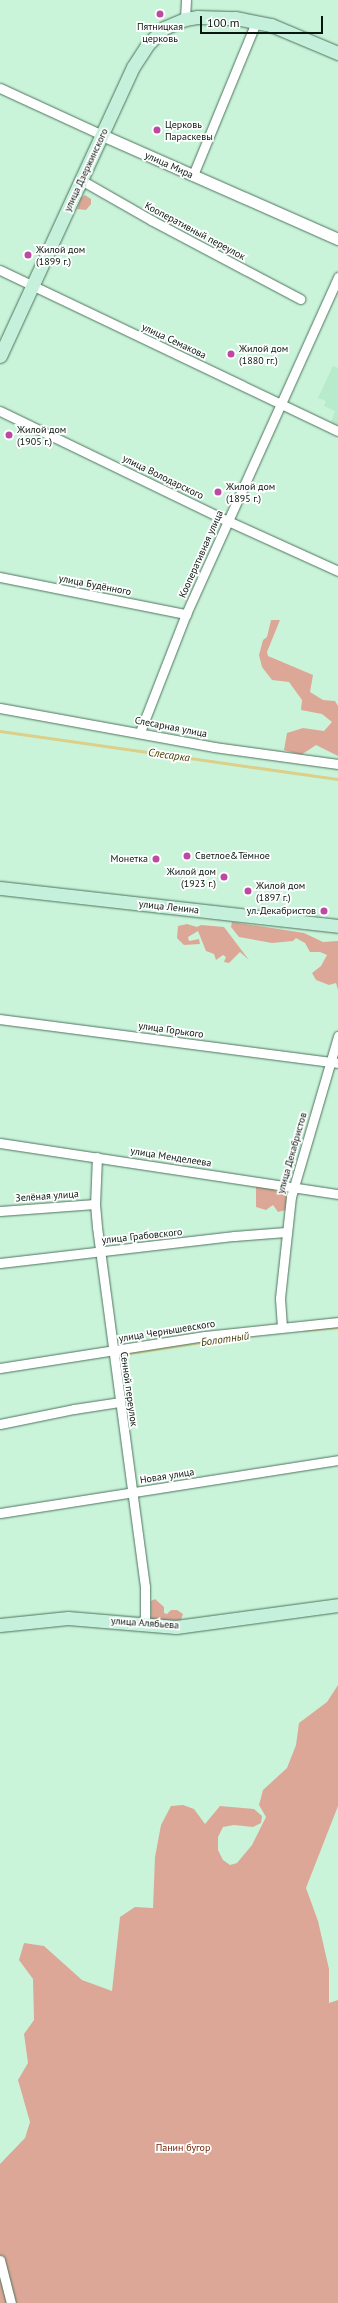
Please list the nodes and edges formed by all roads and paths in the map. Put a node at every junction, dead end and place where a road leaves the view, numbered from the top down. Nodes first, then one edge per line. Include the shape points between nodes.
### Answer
1 (186, 0) edge
2 (185, 18) junction
3 (256, 22) junction
4 (338, 53) edge
5 (0, 88) edge
6 (102, 135) junction
7 (193, 175) junction
8 (81, 180) junction
9 (338, 239) edge
10 (0, 270) edge
11 (338, 277) edge
12 (32, 286) junction
13 (300, 298) dead end
14 (0, 356) edge
15 (281, 404) junction
16 (0, 411) edge
17 (338, 431) edge
18 (228, 521) junction
19 (338, 571) edge
20 (0, 577) edge
21 (186, 614) junction
22 (0, 708) edge
23 (140, 732) junction
24 (338, 764) edge
25 (0, 888) edge
26 (338, 926) edge
27 (0, 1019) edge
28 (338, 1036) edge
29 (334, 1063) edge
30 (0, 1143) edge
31 (97, 1157) junction
32 (293, 1187) junction
33 (338, 1194) edge
34 (95, 1204) junction
35 (0, 1211) edge
36 (286, 1232) junction
37 (100, 1252) junction
38 (0, 1263) edge
39 (338, 1322) edge
40 (282, 1326) junction
41 (112, 1350) junction
42 (0, 1368) edge
43 (120, 1402) junction
44 (0, 1424) edge
45 (338, 1460) edge
46 (133, 1493) junction
47 (0, 1513) edge
48 (338, 1605) edge
49 (0, 1625) edge
50 (145, 1625) junction
51 (0, 2260) edge
52 (11, 2303) edge

1 - 2 street
2 - 3 main road via 210,17
2 - 6 main road, улица Дзержинского via 164,28 144,50 133,67
3 - 4 main road via 285,30
3 - 7 street
5 - 6 street, улица Мира
6 - 7 street, улица Мира
6 - 8 main road, улица Дзержинского
7 - 9 street, улица Мира
8 - 12 main road, улица Дзержинского
8 - 13 street, Кооперативный переулок
10 - 12 street, улица Семакова
11 - 15 street, Кооперативная улица
12 - 14 main road, улица Дзержинского
12 - 15 street, улица Семакова
15 - 17 street, улица Семакова
15 - 18 street, Кооперативная улица
16 - 18 street, улица Володарского
18 - 19 street, улица Володарского
18 - 21 street, Кооперативная улица
20 - 21 street, улица Будённого
21 - 23 street, Кооперативная улица
22 - 23 street, Слесарная улица
23 - 24 street, Слесарная улица via 214,746
25 - 26 main road, улица Ленина
27 - 29 street, улица Горького
28 - 29 street, улица Декабристов
29 - 32 street, улица Декабристов
30 - 31 street, улица Менделеева
31 - 32 street, улица Менделеева
31 - 34 street, Сенной переулок
32 - 33 street, улица Менделеева
32 - 36 street, улица Декабристов
34 - 35 street, Зелёная улица
34 - 37 street, Сенной переулок
36 - 37 street, улица Грабовского
36 - 40 street, улица Декабристов via 280,1298
37 - 38 street, улица Грабовского
37 - 41 street, Сенной переулок
39 - 40 street, улица Чернышевского
40 - 41 street, улица Чернышевского
41 - 42 street, улица Чернышевского
41 - 43 street, Сенной переулок
43 - 44 street
43 - 46 street, Сенной переулок
45 - 46 street, Новая улица
46 - 47 street, Новая улица
46 - 50 street, Сенной переулок via 145,1587
48 - 50 main road, улица Алябьева via 192,1625
49 - 50 main road, улица Алябьева via 68,1618
51 - 52 street

